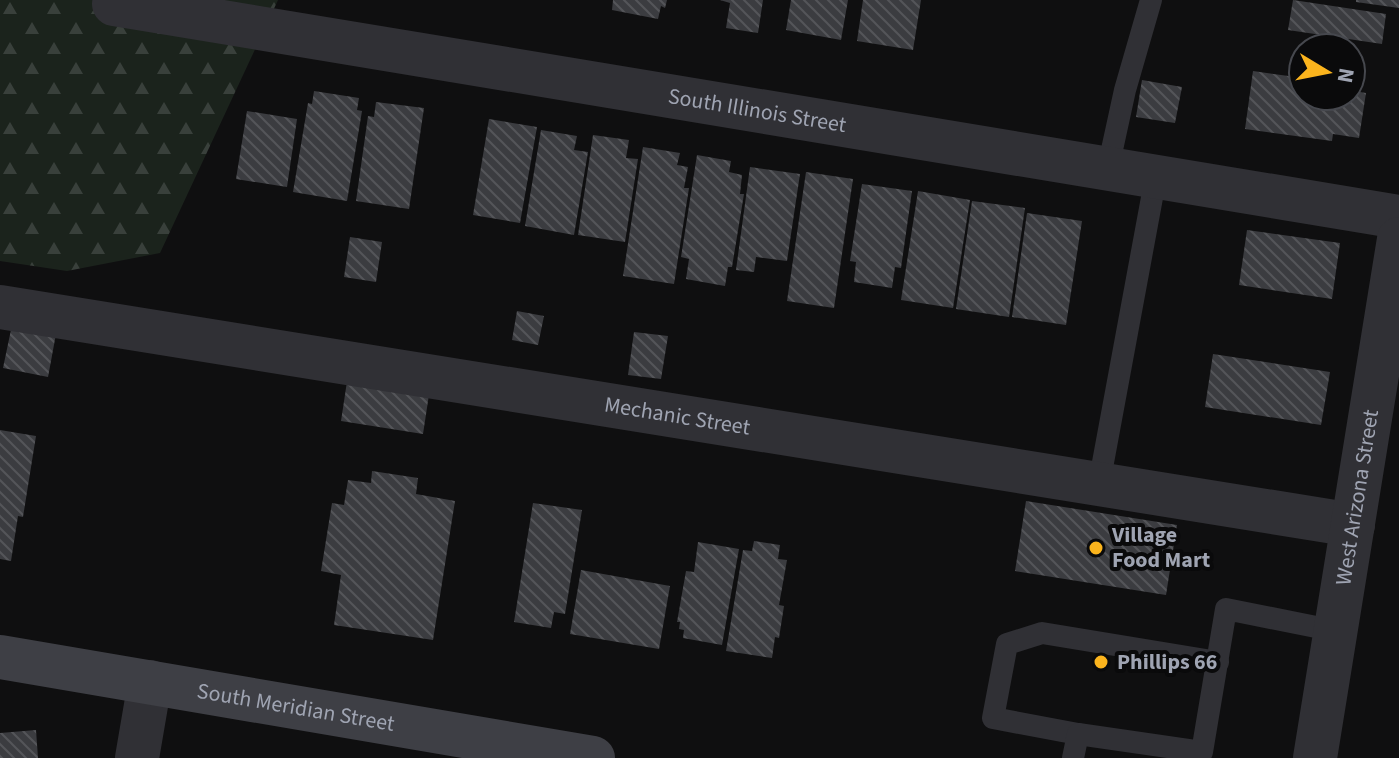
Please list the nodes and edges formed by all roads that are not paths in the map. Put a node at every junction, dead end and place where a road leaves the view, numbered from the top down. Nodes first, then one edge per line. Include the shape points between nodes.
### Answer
1 (1151, 0) edge
2 (114, 4) dead end
3 (1108, 168) junction
4 (1156, 176) junction
5 (1399, 217) edge
6 (1399, 239) edge
7 (0, 307) edge
8 (1099, 484) junction
9 (1353, 525) junction
10 (1336, 631) junction
11 (0, 657) edge
12 (1218, 662) junction
13 (150, 682) junction
14 (1078, 734) junction
15 (137, 758) edge
16 (593, 758) edge
17 (1073, 758) edge
18 (1315, 758) edge

1 - 3 lane
2 - 3 street, South Illinois Street
3 - 4 street, South Illinois Street
4 - 5 street, South Illinois Street
4 - 8 lane
6 - 9 street, West Arizona Street
7 - 8 street, Mechanic Street
8 - 9 street, Mechanic Street
9 - 10 street, West Arizona Street
10 - 12 lane via 1226,609
10 - 18 street, West Arizona Street
11 - 13 main road, South Meridian Street
12 - 14 lane via 1202,752
12 - 14 lane via 1042,633 1007,644 993,718
13 - 15 street
13 - 16 main road, South Meridian Street
14 - 17 lane

